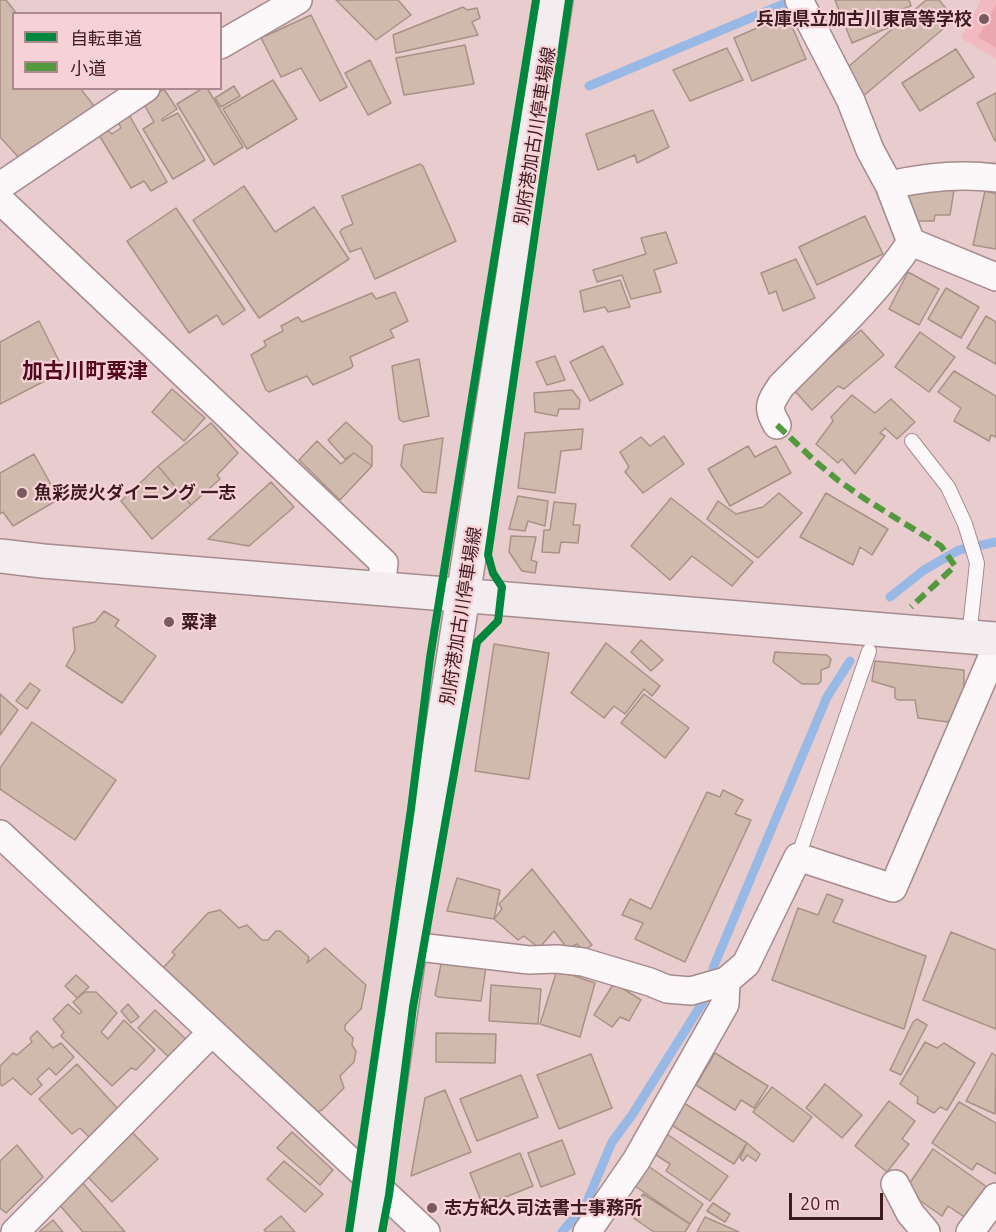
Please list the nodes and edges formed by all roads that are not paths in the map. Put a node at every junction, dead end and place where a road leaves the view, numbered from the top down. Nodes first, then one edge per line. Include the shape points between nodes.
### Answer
1 (298, 0) edge
2 (556, 0) edge
3 (800, 2) edge
4 (222, 44) edge
5 (143, 90) edge
6 (996, 178) edge
7 (889, 185) junction
8 (0, 186) edge
9 (0, 200) edge
10 (911, 243) junction
11 (996, 276) edge
12 (777, 424) dead end
13 (912, 441) dead end
14 (0, 556) edge
15 (381, 588) junction
16 (464, 596) junction
17 (987, 641) edge
18 (869, 651) dead end
19 (0, 834) edge
20 (798, 856) junction
21 (410, 946) junction
22 (726, 981) junction
23 (212, 1032) junction
24 (375, 1183) junction
25 (895, 1184) dead end
26 (996, 1197) edge
27 (15, 1232) edge
28 (368, 1232) edge
29 (426, 1232) edge
30 (587, 1232) edge
31 (926, 1232) edge
32 (970, 1232) edge

1 - 4 street
2 - 16 main road, 別府港加古川停車場線
3 - 7 street
5 - 8 street
6 - 7 street via 958,175
7 - 10 street
9 - 15 street via 384,563
10 - 11 street
10 - 12 street via 890,272 781,386 770,408
13 - 17 lane via 948,487 965,524 977,563
14 - 15 main road
15 - 16 main road
16 - 17 main road
16 - 21 main road, 別府港加古川停車場線
17 - 20 street via 893,888
18 - 20 lane
19 - 23 street
20 - 22 street via 746,964
21 - 22 street via 583,962 667,989 691,991
21 - 24 main road, 別府港加古川停車場線
22 - 30 street via 725,1004 636,1161
23 - 24 street
23 - 27 street
24 - 28 main road, 別府港加古川停車場線
24 - 29 street
25 - 31 street via 910,1213
26 - 32 street

